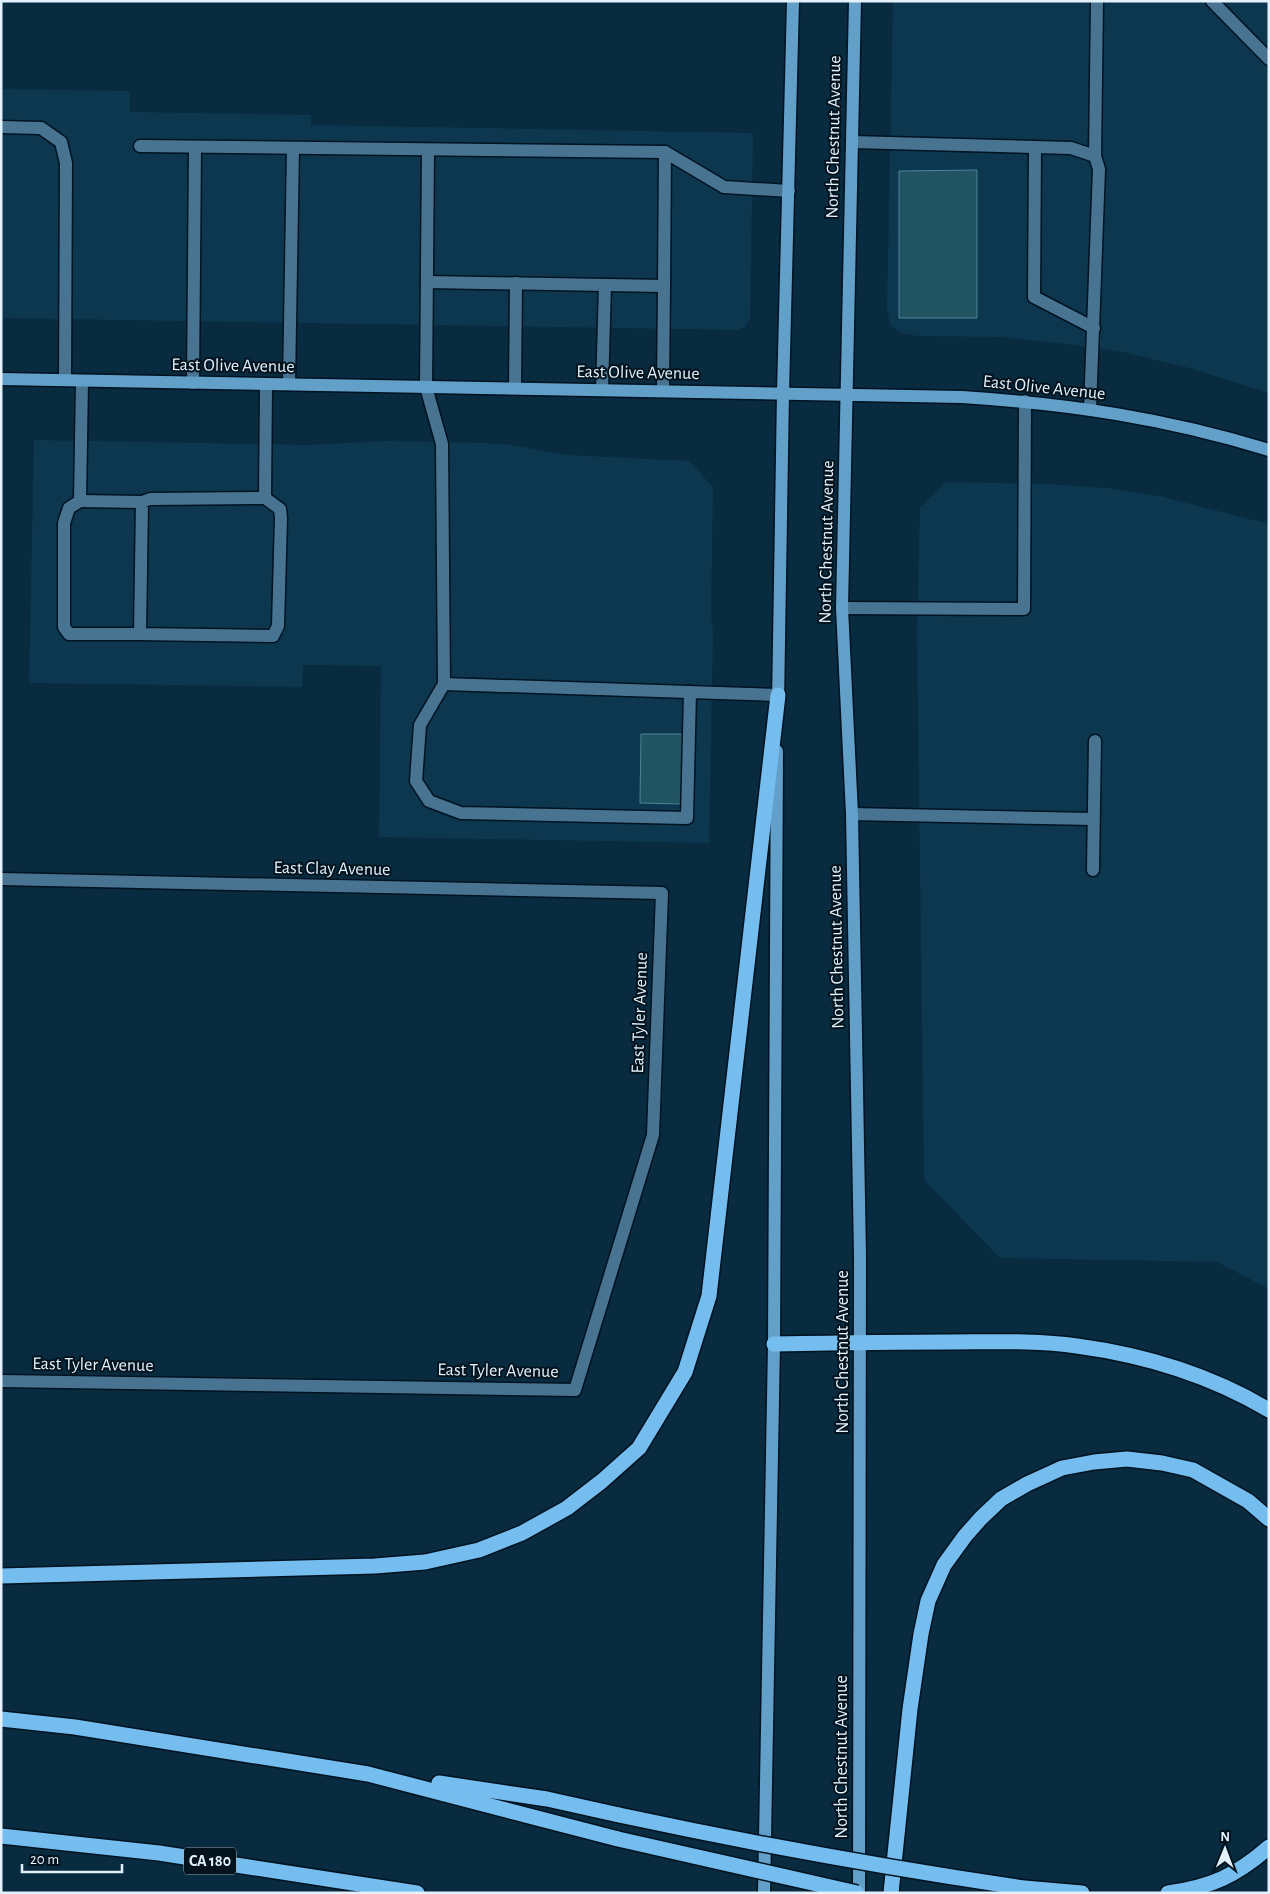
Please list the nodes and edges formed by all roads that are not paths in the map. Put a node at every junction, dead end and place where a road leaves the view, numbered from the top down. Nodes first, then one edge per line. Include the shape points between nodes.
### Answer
1 (793, 1) edge
2 (855, 1) edge
3 (1098, 1) edge
4 (1212, 1) edge
5 (1269, 59) edge
6 (1, 127) edge
7 (852, 142) junction
8 (140, 146) dead end
9 (195, 147) junction
10 (1034, 147) junction
11 (293, 148) junction
12 (428, 150) junction
13 (665, 152) junction
14 (1095, 156) junction
15 (789, 191) junction
16 (427, 282) junction
17 (516, 283) junction
18 (605, 285) junction
19 (664, 286) junction
20 (1094, 328) junction
21 (1, 379) edge
22 (64, 380) junction
23 (82, 381) junction
24 (193, 383) junction
25 (266, 384) junction
26 (290, 384) junction
27 (426, 387) junction
28 (515, 388) junction
29 (602, 390) junction
30 (663, 391) junction
31 (783, 394) junction
32 (848, 395) junction
33 (1025, 401) junction
34 (1090, 409) junction
35 (1269, 450) edge
36 (265, 498) junction
37 (80, 501) junction
38 (142, 502) junction
39 (842, 608) junction
40 (140, 634) junction
41 (444, 684) junction
42 (690, 692) junction
43 (778, 695) junction
44 (1095, 741) dead end
45 (852, 814) junction
46 (1093, 820) junction
47 (1093, 870) dead end
48 (1, 880) edge
49 (662, 893) joint
50 (861, 1342) junction
51 (774, 1344) junction
52 (1, 1381) edge
53 (1269, 1410) edge
54 (1269, 1519) edge
55 (1, 1576) edge
56 (1, 1719) edge
57 (368, 1774) junction
58 (1, 1836) edge
59 (1269, 1847) edge
60 (417, 1893) edge
61 (764, 1893) edge
62 (858, 1893) edge
63 (892, 1893) edge
64 (1082, 1893) edge
65 (1168, 1893) edge

1 - 15 main road
2 - 7 main road, North Chestnut Avenue
3 - 14 street
4 - 5 street
6 - 22 street via 41,128 61,142 66,163
7 - 10 street
7 - 32 main road, North Chestnut Avenue
8 - 9 street
9 - 11 street
9 - 24 street
10 - 14 street via 1072,148
10 - 20 street via 1034,297
11 - 12 street
11 - 26 street
12 - 13 street
12 - 16 street
13 - 15 street via 724,187
13 - 19 street
14 - 20 street via 1099,169
15 - 31 main road
16 - 17 street
16 - 27 street
17 - 18 street
17 - 28 street
18 - 19 street
18 - 29 street
19 - 30 street
20 - 34 street
21 - 22 main road, East Olive Avenue
22 - 23 main road, East Olive Avenue
23 - 24 main road, East Olive Avenue
23 - 37 street
24 - 25 main road, East Olive Avenue
25 - 26 main road, East Olive Avenue
25 - 36 street
26 - 27 main road, East Olive Avenue
27 - 28 main road, East Olive Avenue
27 - 41 street via 442,444
28 - 29 main road, East Olive Avenue
29 - 30 main road, East Olive Avenue
30 - 31 main road, East Olive Avenue
31 - 32 main road, East Olive Avenue
31 - 43 main road
32 - 33 main road, East Olive Avenue
32 - 39 main road, North Chestnut Avenue
33 - 34 main road, East Olive Avenue
33 - 39 street via 1024,609
34 - 35 main road, East Olive Avenue via 1163,422
36 - 38 street via 150,499
36 - 40 street via 280,509 281,518 278,626 273,636
37 - 38 street
37 - 40 street via 68,508 65,515 64,627 69,634
38 - 40 street
39 - 45 main road, North Chestnut Avenue
41 - 42 street
41 - 42 street via 420,725 416,781 428,801 461,813 687,818
42 - 43 street
43 - 51 main road
43 - 55 highway via 708,1296 684,1372 639,1448 567,1508 522,1533 479,1550 425,1562
44 - 46 street
45 - 46 street
45 - 50 main road, North Chestnut Avenue
46 - 47 street
48 - 49 street, East Clay Avenue
49 - 52 street, East Tyler Avenue via 653,1135 575,1390
50 - 51 highway
50 - 53 highway via 1076,1345 1151,1360 1191,1372
50 - 62 main road, North Chestnut Avenue
51 - 61 main road
54 - 63 highway via 1248,1501 1193,1470 1127,1459 1062,1468 1001,1499 981,1518 944,1565 928,1602 910,1709
56 - 57 highway
57 - 62 highway, bridge via 618,1839
57 - 64 highway, bridge via 547,1799 752,1843 917,1872
58 - 60 highway, CA 180 via 159,1853
59 - 65 highway via 1226,1878 1197,1889

